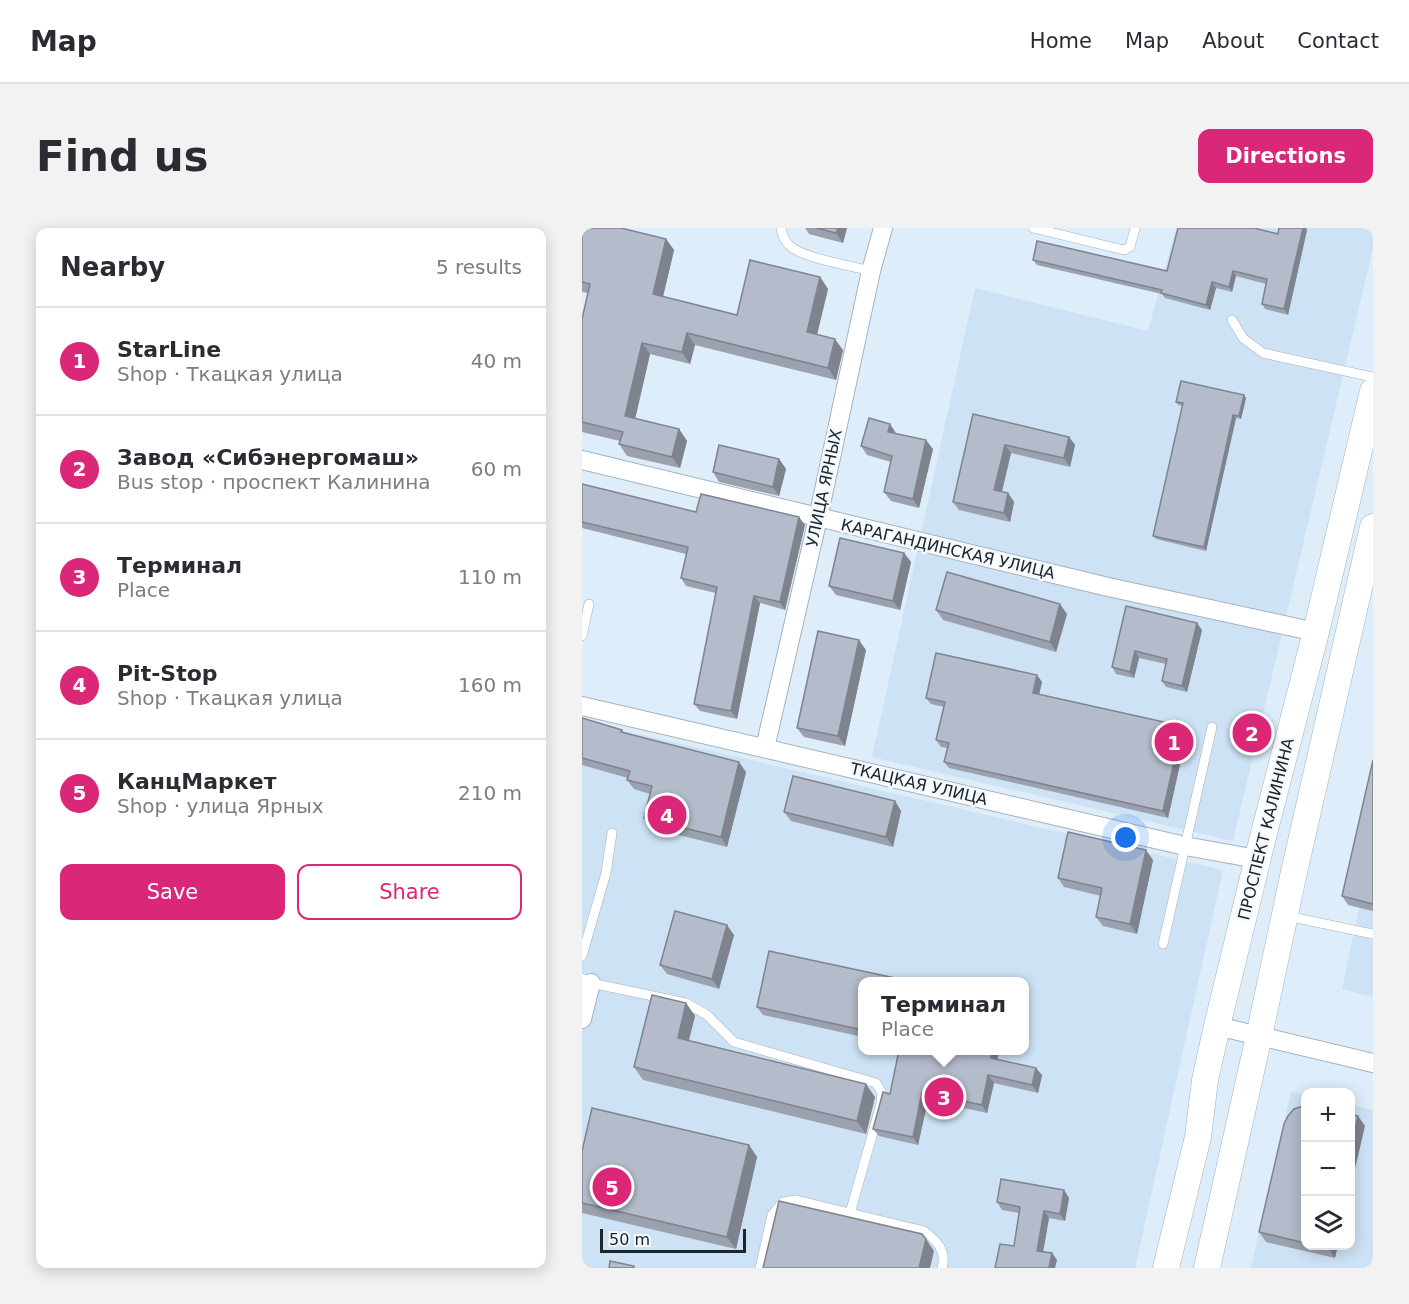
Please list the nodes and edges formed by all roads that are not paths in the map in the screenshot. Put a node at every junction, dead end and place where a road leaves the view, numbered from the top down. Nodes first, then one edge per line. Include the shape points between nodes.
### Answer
1 (781, 228) edge
2 (883, 228) edge
3 (1033, 228) edge
4 (1135, 228) edge
5 (871, 271) junction
6 (1232, 320) dead end
7 (1373, 377) edge
8 (1373, 391) edge
9 (582, 460) edge
10 (818, 518) junction
11 (1373, 527) edge
12 (589, 604) dead end
13 (1316, 632) junction
14 (582, 636) edge
15 (582, 706) edge
16 (1212, 727) dead end
17 (765, 748) junction
18 (612, 833) dead end
19 (1185, 846) junction
20 (1257, 859) junction
21 (1294, 872) junction
22 (1285, 916) junction
23 (1373, 934) edge
24 (1163, 944) dead end
25 (582, 956) edge
26 (587, 980) edge
27 (582, 1019) edge
28 (1217, 1026) junction
29 (1259, 1036) junction
30 (1373, 1062) edge
31 (850, 1213) junction
32 (760, 1268) edge
33 (942, 1268) edge
34 (1166, 1268) edge
35 (1207, 1268) edge

1 - 5 lane via 790,247
2 - 5 street, УЛИЦА ЯРНЫХ
3 - 4 lane via 1124,250 1130,247
5 - 10 street, УЛИЦА ЯРНЫХ
6 - 7 lane via 1243,338 1263,353
8 - 13 main road, ПРОСПЕКТ КАЛИНИНА
9 - 10 street, КАРАГАНДИНСКАЯ УЛИЦА
10 - 13 street, КАРАГАНДИНСКАЯ УЛИЦА
10 - 17 street, УЛИЦА ЯРНЫХ
11 - 21 main road
12 - 14 lane
13 - 20 main road, ПРОСПЕКТ КАЛИНИНА
15 - 17 street, ТКАЦКАЯ УЛИЦА
16 - 19 lane
17 - 19 street, ТКАЦКАЯ УЛИЦА
18 - 25 lane via 606,873
19 - 20 street, ТКАЦКАЯ УЛИЦА
19 - 24 lane
20 - 21 main road
20 - 28 main road, ПРОСПЕКТ КАЛИНИНА
21 - 22 main road
22 - 23 lane
22 - 29 main road
26 - 27 street
26 - 31 lane via 686,1003 706,1015 734,1042 876,1083 882,1094 881,1104
28 - 29 street
28 - 34 main road, ПРОСПЕКТ КАЛИНИНА via 1198,1137
29 - 30 street
29 - 35 main road
31 - 32 lane via 796,1200 783,1202 772,1215
31 - 33 lane via 924,1231 938,1243 945,1259

